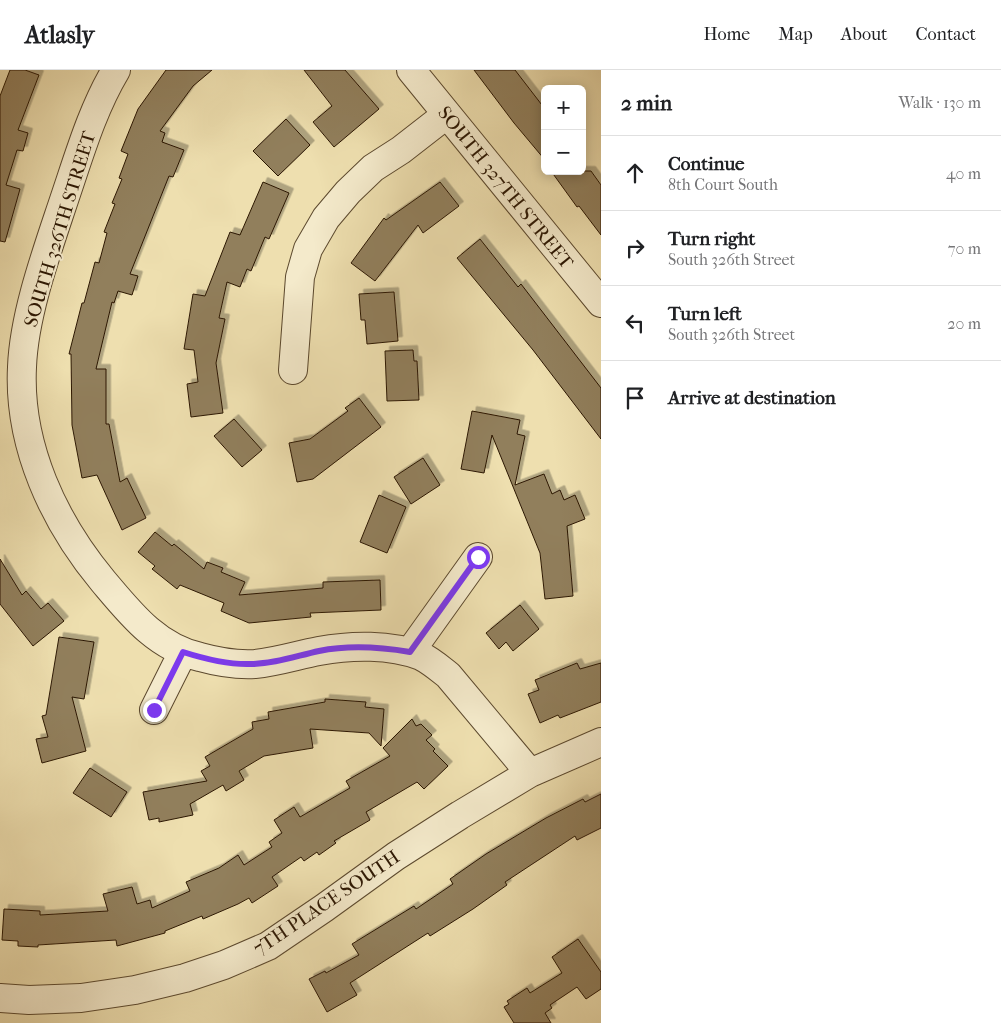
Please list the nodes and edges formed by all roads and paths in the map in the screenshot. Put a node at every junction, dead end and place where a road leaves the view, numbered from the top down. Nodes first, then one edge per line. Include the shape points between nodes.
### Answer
1 (116, 70) edge
2 (411, 70) edge
3 (446, 115) junction
4 (601, 303) edge
5 (293, 370) dead end
6 (478, 557) dead end
7 (183, 652) junction
8 (410, 652) junction
9 (154, 710) dead end
10 (601, 742) edge
11 (530, 772) junction
12 (0, 998) edge

1 - 7 street, SOUTH 326TH STREET via 96,109 28,317 22,368 24,421 37,468 56,512 87,560 134,618 150,633
2 - 3 street, SOUTH 327TH STREET
3 - 4 street, SOUTH 327TH STREET
3 - 5 street via 373,168 326,218 308,249 300,277
6 - 8 street
7 - 8 street, SOUTH 326TH STREET via 214,661 241,664 268,663 340,648
7 - 9 street
8 - 11 street, SOUTH 326TH STREET via 448,675
10 - 11 street, 7TH PLACE SOUTH
11 - 12 street, 7TH PLACE SOUTH via 396,856 268,946 224,965 135,990 81,998

